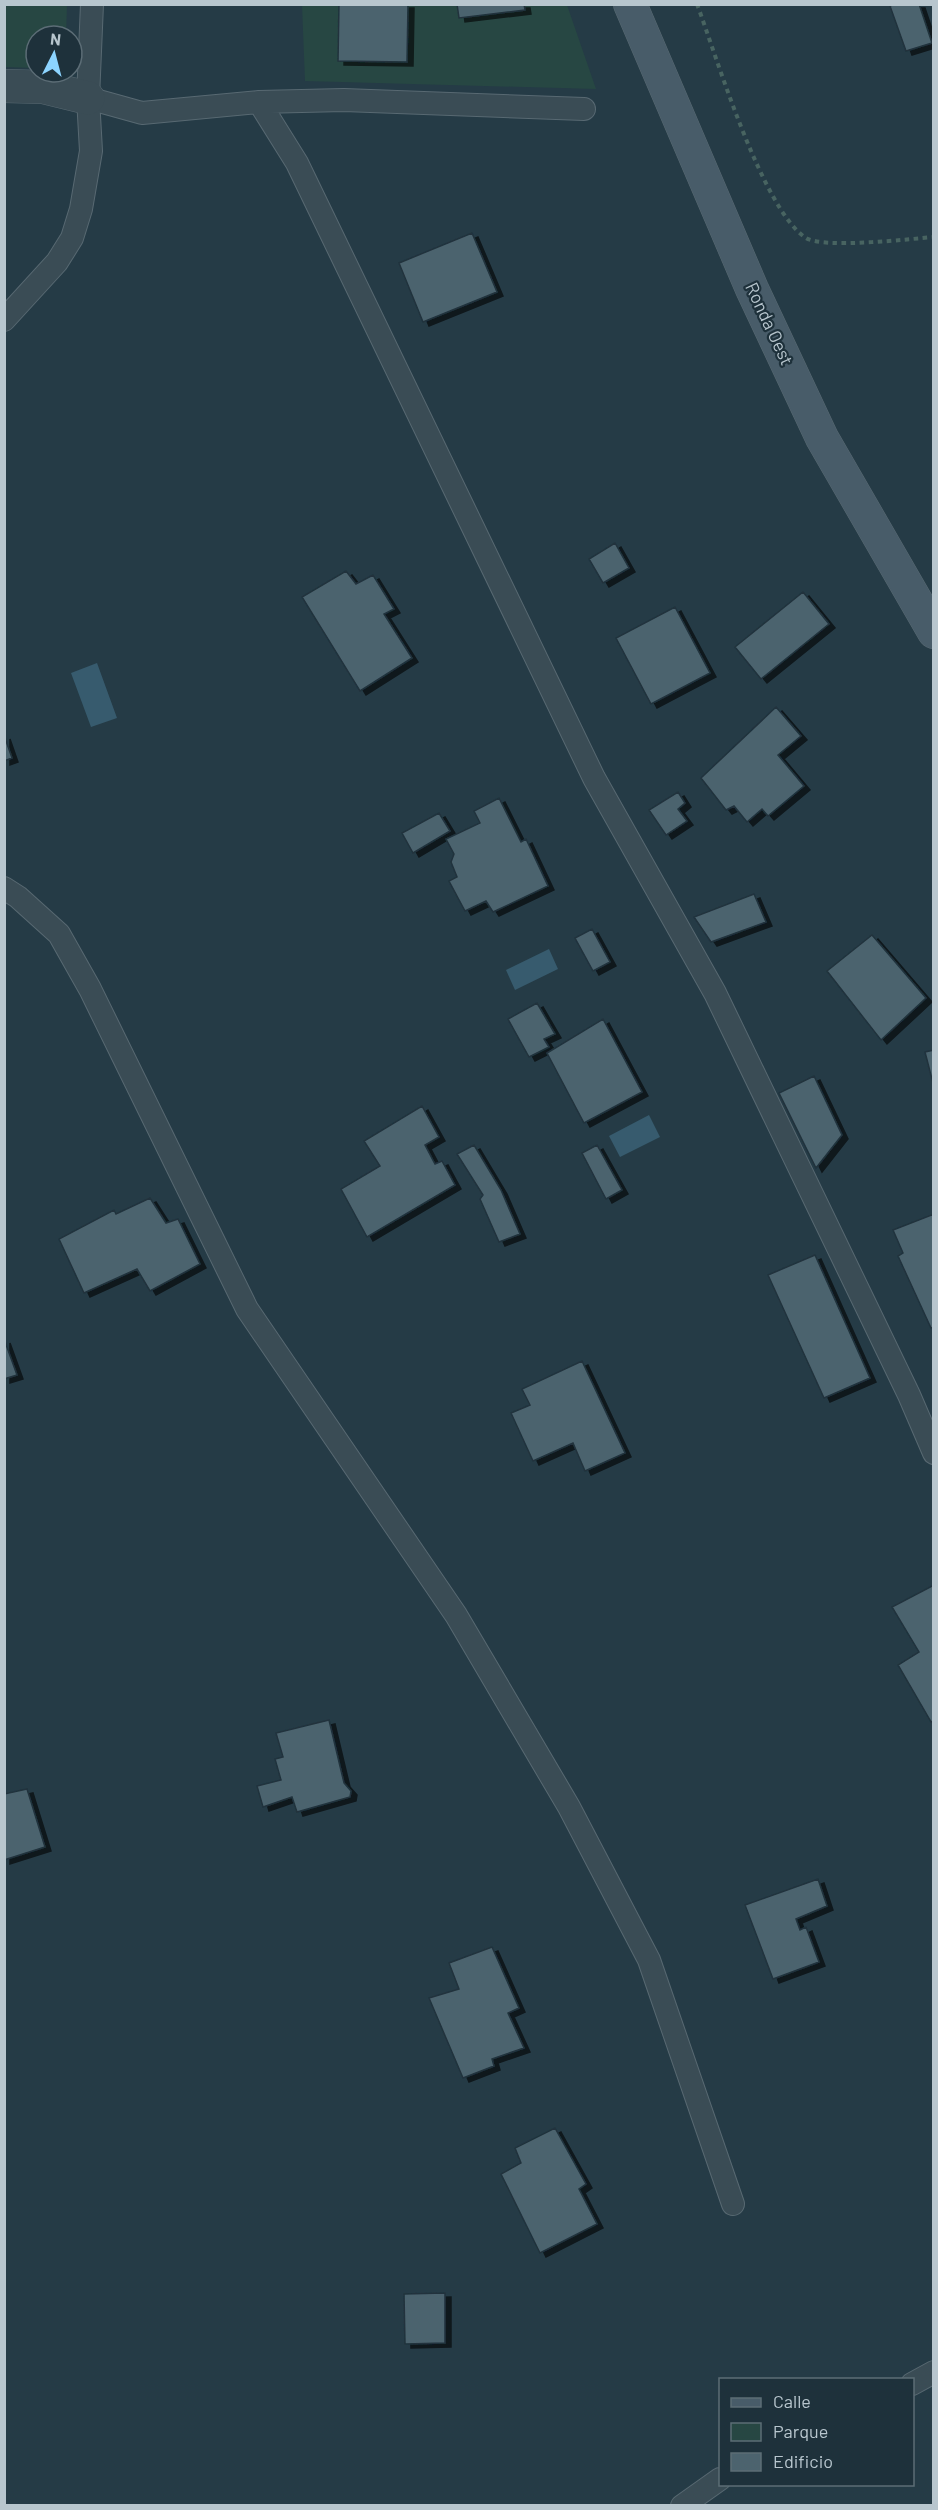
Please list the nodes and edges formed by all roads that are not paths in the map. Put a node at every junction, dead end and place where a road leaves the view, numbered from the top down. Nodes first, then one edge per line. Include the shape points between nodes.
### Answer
1 (92, 4) edge
2 (630, 4) edge
3 (4, 86) edge
4 (88, 98) junction
5 (259, 102) junction
6 (584, 109) dead end
7 (4, 320) edge
8 (933, 632) edge
9 (4, 888) edge
10 (933, 1453) edge
11 (733, 2204) dead end
12 (933, 2372) edge
13 (914, 2383) edge
14 (719, 2480) edge
15 (682, 2505) edge

1 - 4 lane
2 - 8 main road, Ronda Oest via 752,289 822,438
3 - 4 street via 43,87
4 - 5 lane via 142,113
4 - 7 lane via 91,151 72,238 57,262
5 - 6 lane via 344,100
5 - 10 lane via 297,163 594,778 715,993 909,1395
9 - 11 lane via 59,934 90,989 247,1309 456,1615 569,1807 650,1960
12 - 13 lane
14 - 15 lane

